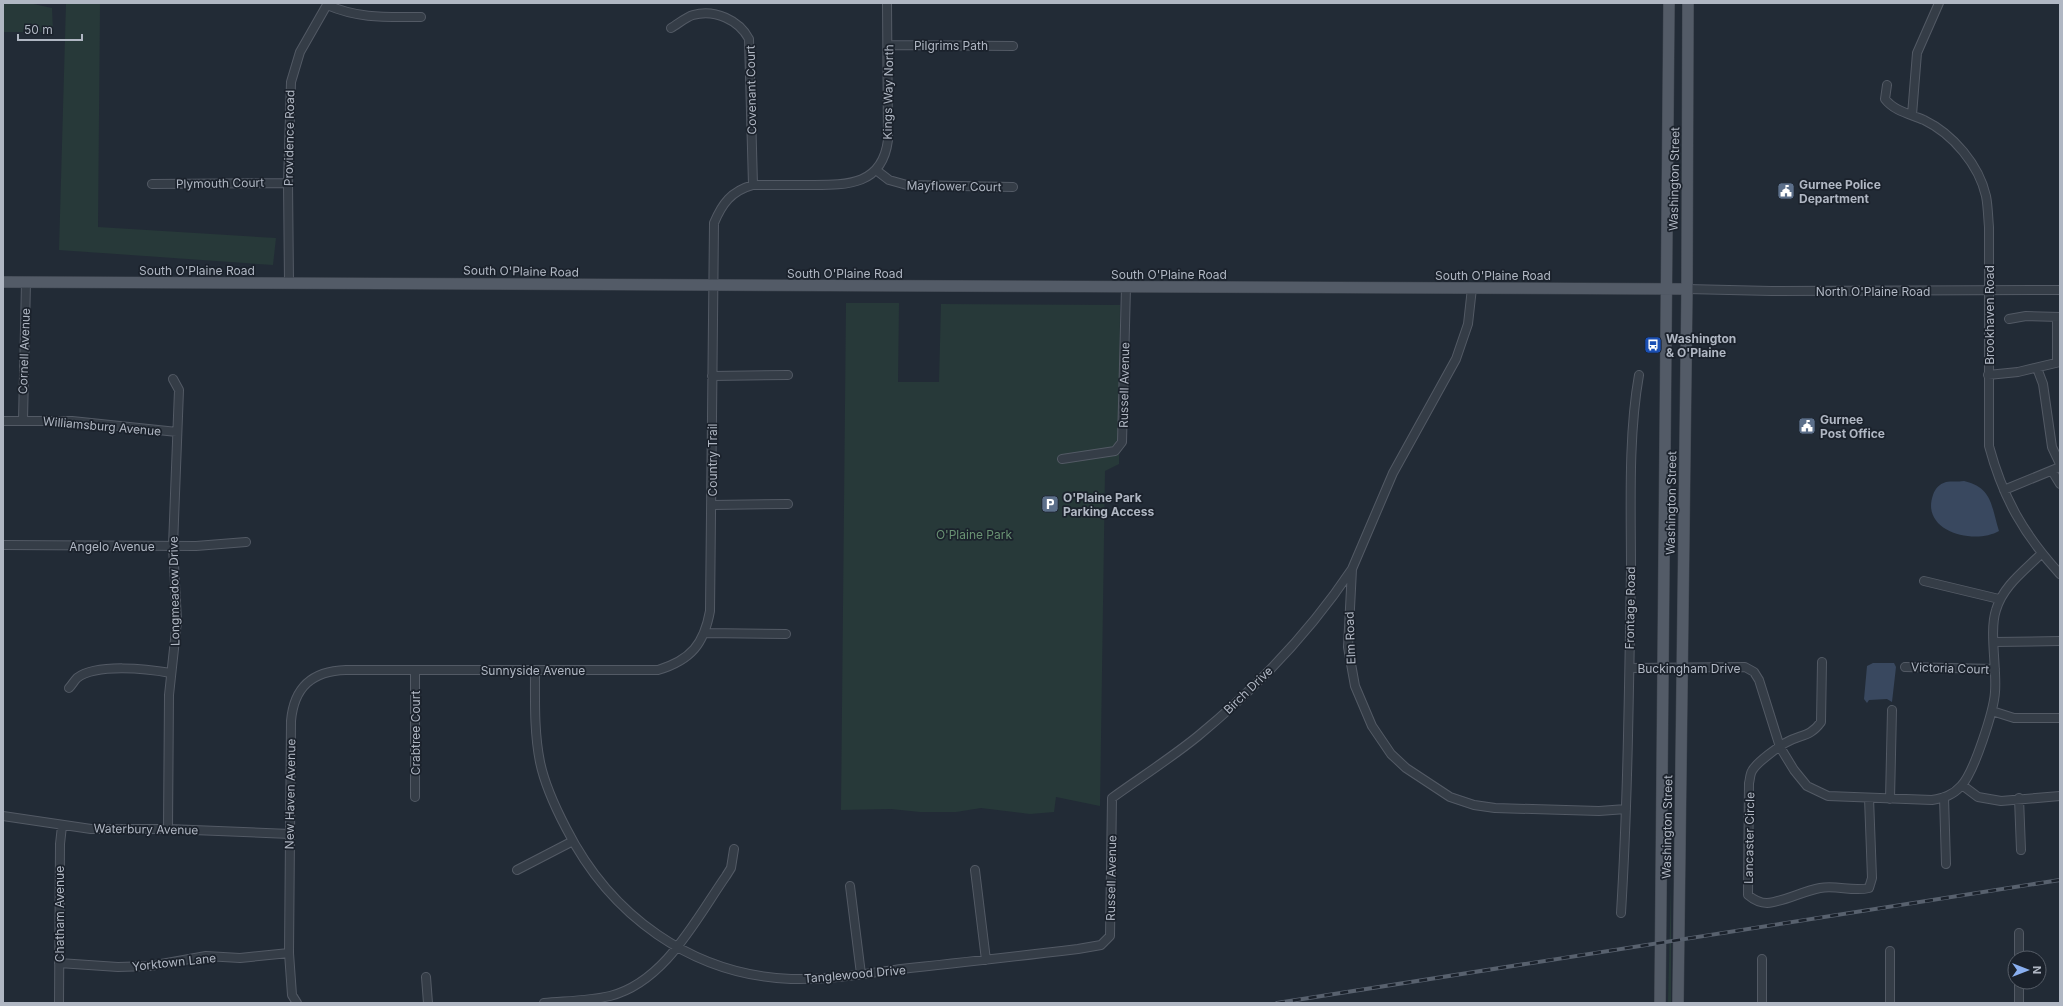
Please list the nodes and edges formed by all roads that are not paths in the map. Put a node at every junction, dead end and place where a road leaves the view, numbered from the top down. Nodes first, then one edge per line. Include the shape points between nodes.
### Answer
1 (888, 3) edge
2 (1669, 3) edge
3 (1688, 3) edge
4 (1939, 3) edge
5 (328, 4) edge
6 (421, 17) dead end
7 (671, 28) dead end
8 (889, 45) junction
9 (1013, 46) dead end
10 (1887, 86) dead end
11 (1912, 114) junction
12 (876, 170) junction
13 (288, 183) junction
14 (152, 184) dead end
15 (753, 185) junction
16 (1013, 187) dead end
17 (3, 282) edge
18 (26, 282) junction
19 (289, 282) junction
20 (712, 286) junction
21 (1126, 287) junction
22 (1472, 288) junction
23 (1665, 289) junction
24 (1687, 289) junction
25 (2060, 290) edge
26 (1989, 291) junction
27 (2059, 317) edge
28 (2009, 319) dead end
29 (2058, 362) edge
30 (2037, 368) junction
31 (1988, 374) junction
32 (788, 375) dead end
33 (1639, 375) dead end
34 (712, 376) junction
35 (173, 379) dead end
36 (23, 420) junction
37 (3, 421) edge
38 (177, 432) junction
39 (1062, 459) dead end
40 (2060, 466) edge
41 (2052, 471) junction
42 (2060, 484) edge
43 (2004, 490) junction
44 (788, 504) dead end
45 (712, 505) junction
46 (246, 542) dead end
47 (3, 545) edge
48 (173, 546) junction
49 (2041, 554) junction
50 (1352, 569) junction
51 (2060, 574) edge
52 (1924, 581) dead end
53 (1999, 599) junction
54 (705, 633) junction
55 (786, 634) dead end
56 (2060, 641) edge
57 (1994, 642) junction
58 (1822, 662) dead end
59 (1905, 667) dead end
60 (1630, 668) junction
61 (1663, 668) junction
62 (1682, 668) junction
63 (1996, 669) junction
64 (346, 670) joint
65 (415, 670) junction
66 (535, 670) junction
67 (171, 673) junction
68 (69, 688) dead end
69 (1892, 710) dead end
70 (1992, 711) junction
71 (2060, 718) edge
72 (1780, 746) junction
73 (1962, 785) junction
74 (1123, 790) joint
75 (2060, 796) edge
76 (415, 797) dead end
77 (1944, 797) junction
78 (1869, 798) junction
79 (2020, 798) junction
80 (1890, 799) junction
81 (1626, 809) junction
82 (3, 816) edge
83 (62, 826) junction
84 (168, 829) junction
85 (290, 834) junction
86 (573, 842) junction
87 (734, 849) dead end
88 (2021, 850) dead end
89 (1946, 864) dead end
90 (517, 870) dead end
91 (975, 870) dead end
92 (850, 886) dead end
93 (1621, 913) dead end
94 (2019, 933) dead end
95 (676, 947) junction
96 (1078, 949) joint
97 (2019, 950) edge
98 (1890, 951) dead end
99 (289, 953) junction
100 (1762, 959) dead end
101 (986, 960) junction
102 (59, 963) junction
103 (861, 974) junction
104 (426, 977) dead end
105 (2019, 990) edge
106 (59, 1003) edge
107 (297, 1003) edge
108 (428, 1003) edge
109 (544, 1003) edge
110 (1660, 1003) edge
111 (1678, 1003) edge
112 (1762, 1003) edge
113 (1890, 1003) edge
114 (2019, 1003) edge

1 - 8 street, Kings Way North
2 - 23 main road, Washington Street
3 - 24 main road, Washington Street
4 - 11 street via 1917,53
5 - 6 street via 353,15
5 - 13 street, Providence Road via 300,52 291,82
7 - 15 street, Covenant Court via 693,15 725,16 740,26 749,39
8 - 9 street, Pilgrims Path
8 - 12 street, Kings Way North via 888,140 883,160
10 - 11 street, Brookhaven Road via 1885,99 1891,107
11 - 26 street, Brookhaven Road via 1939,128 1953,141 1970,160 1982,183 1990,227
12 - 15 street via 862,180 841,185
12 - 16 street, Mayflower Court via 889,180 907,185
13 - 14 street, Plymouth Court
13 - 19 street, Providence Road
15 - 20 street via 733,194 720,208 714,223
17 - 18 main road, South O'Plaine Road
18 - 19 main road, South O'Plaine Road
18 - 36 street, Cornell Avenue
19 - 20 main road, South O'Plaine Road
20 - 21 main road, South O'Plaine Road
20 - 34 street, Country Trail
21 - 22 main road, South O'Plaine Road
21 - 39 street, Russell Avenue via 1122,442 1115,451
22 - 23 main road, South O'Plaine Road
22 - 50 street, Elm Road via 1468,324 1456,359 1393,473
23 - 24 main road, South O'Plaine Road
23 - 61 main road, Washington Street
24 - 26 street, North O'Plaine Road
24 - 62 main road, Washington Street
25 - 26 street, North O'Plaine Road
26 - 31 street, Brookhaven Road
27 - 28 street via 2026,316
27 - 29 street
29 - 30 street
30 - 31 street
30 - 40 street via 2043,384 2052,447
31 - 43 street, Brookhaven Road via 1989,446
32 - 34 street
33 - 60 street, Frontage Road via 1635,397 1632,478
34 - 45 street, Country Trail
35 - 38 street, Longmeadow Drive via 179,390
36 - 37 street, Williamsburg Avenue
36 - 38 street, Williamsburg Avenue via 72,421
38 - 48 street, Longmeadow Drive
40 - 41 street
41 - 42 street
41 - 43 street
43 - 49 street, Brookhaven Road via 2025,533
44 - 45 street
45 - 54 street, Country Trail via 710,611
46 - 48 street, Angelo Avenue
47 - 48 street, Angelo Avenue
48 - 67 street, Longmeadow Drive via 177,622
49 - 51 street, Brookhaven Road
49 - 53 street, Buckingham Drive via 2010,584
50 - 74 street, Birch Drive via 1306,630 1256,683 1197,737
50 - 81 street, Elm Road via 1348,647 1355,686 1375,732 1391,754 1406,768 1438,791 1474,806 1520,810
52 - 53 street
53 - 57 street, Buckingham Drive via 1995,612
54 - 55 street
54 - 66 street, Sunnyside Avenue via 692,652 682,660 658,670
56 - 57 street
57 - 63 street, Buckingham Drive
58 - 72 street via 1821,722 1815,730
59 - 63 street, Victoria Court
60 - 61 street, Buckingham Drive
60 - 81 street, Frontage Road
61 - 62 street, Buckingham Drive
61 - 110 main road, Washington Street
62 - 72 street, Buckingham Drive via 1745,668 1754,672 1767,700
62 - 111 main road, Washington Street
63 - 70 street, Buckingham Drive via 1996,691
64 - 65 street, Sunnyside Avenue
64 - 85 street, New Haven Avenue via 324,673 310,680 299,691 295,700 291,721
65 - 66 street, Sunnyside Avenue
65 - 76 street, Crabtree Court
66 - 86 street, Tanglewood Drive via 535,724 540,763 550,794
67 - 68 street via 143,669 114,669 77,678
67 - 84 street, Longmeadow Drive
69 - 80 street
70 - 71 street via 2014,718
70 - 73 street, Buckingham Drive via 1971,770
72 - 78 street, Buckingham Drive via 1807,786 1828,796
72 - 78 street, Lancaster Circle via 1751,771 1747,886 1748,895 1754,901 1780,901 1792,895 1821,888 1869,888 1872,878
73 - 77 street, Buckingham Drive
73 - 79 street via 1978,797 2001,801
74 - 96 street, Russell Avenue via 1112,798 1110,936 1101,945
75 - 79 street
77 - 80 street, Buckingham Drive via 1932,800
77 - 89 street
78 - 80 street, Buckingham Drive
79 - 88 street
81 - 93 street, Frontage Road
82 - 83 street, Waterbury Avenue
83 - 84 street, Waterbury Avenue via 92,829
83 - 102 street, Chatham Avenue
84 - 85 street, Waterbury Avenue
85 - 99 street, New Haven Avenue
86 - 90 street
86 - 95 street, Tanglewood Drive via 592,872 617,901
87 - 95 street via 726,876
91 - 101 street
92 - 103 street
94 - 97 street
95 - 103 street, Tanglewood Drive via 717,965 768,977 814,979
95 - 109 street via 651,975 623,991 598,998
96 - 101 street, Tanglewood Drive
98 - 113 street
99 - 102 street, Yorktown Lane via 240,958 206,956 150,966 118,967
99 - 107 street, New Haven Avenue via 292,995
100 - 112 street
101 - 103 street, Tanglewood Drive
102 - 106 street, Chatham Avenue
104 - 108 street
105 - 114 street

